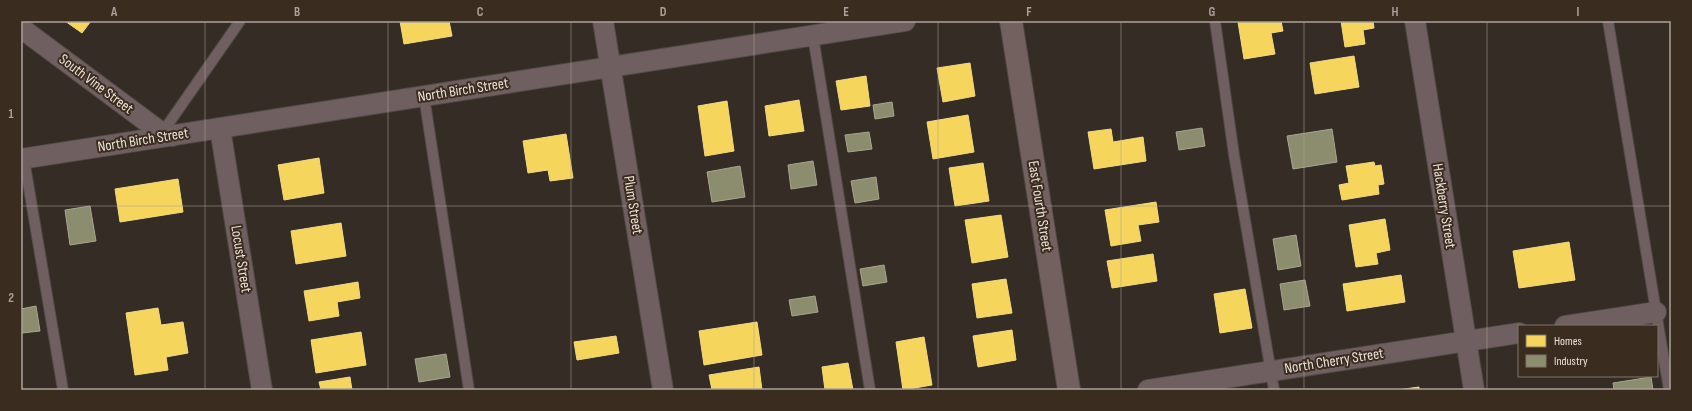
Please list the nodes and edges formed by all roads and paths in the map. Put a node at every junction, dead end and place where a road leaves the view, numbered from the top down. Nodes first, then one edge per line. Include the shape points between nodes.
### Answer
1 (240, 21) edge
2 (604, 21) edge
3 (905, 21) edge
4 (1011, 21) edge
5 (1216, 21) edge
6 (1415, 21) edge
7 (1608, 21) edge
8 (21, 28) edge
9 (813, 36) junction
10 (611, 67) junction
11 (424, 96) junction
12 (220, 128) junction
13 (167, 134) junction
14 (22, 159) edge
15 (1656, 312) junction
16 (1572, 325) edge
17 (1518, 333) edge
18 (1466, 341) junction
19 (1273, 380) edge
20 (62, 390) edge
21 (262, 390) edge
22 (469, 390) edge
23 (663, 390) edge
24 (870, 390) edge
25 (1069, 390) edge
26 (1148, 390) edge
27 (1474, 390) edge
28 (1669, 390) edge

1 - 13 lane
2 - 10 street, Plum Street
3 - 9 street, North Birch Street
4 - 25 main road, East Fourth Street
5 - 19 lane via 1234,155
6 - 18 street, Hackberry Street
7 - 15 lane
8 - 13 street, South Vine Street
9 - 10 street, North Birch Street
9 - 24 lane
10 - 11 street, North Birch Street
10 - 23 street, Plum Street
11 - 12 street, North Birch Street
11 - 22 lane
12 - 13 street, North Birch Street
12 - 21 street, Locust Street
13 - 14 street, North Birch Street
14 - 20 lane
15 - 16 street
15 - 28 lane
17 - 18 street, North Cherry Street
18 - 19 street, North Cherry Street
18 - 27 street, Hackberry Street
19 - 26 street, North Cherry Street

